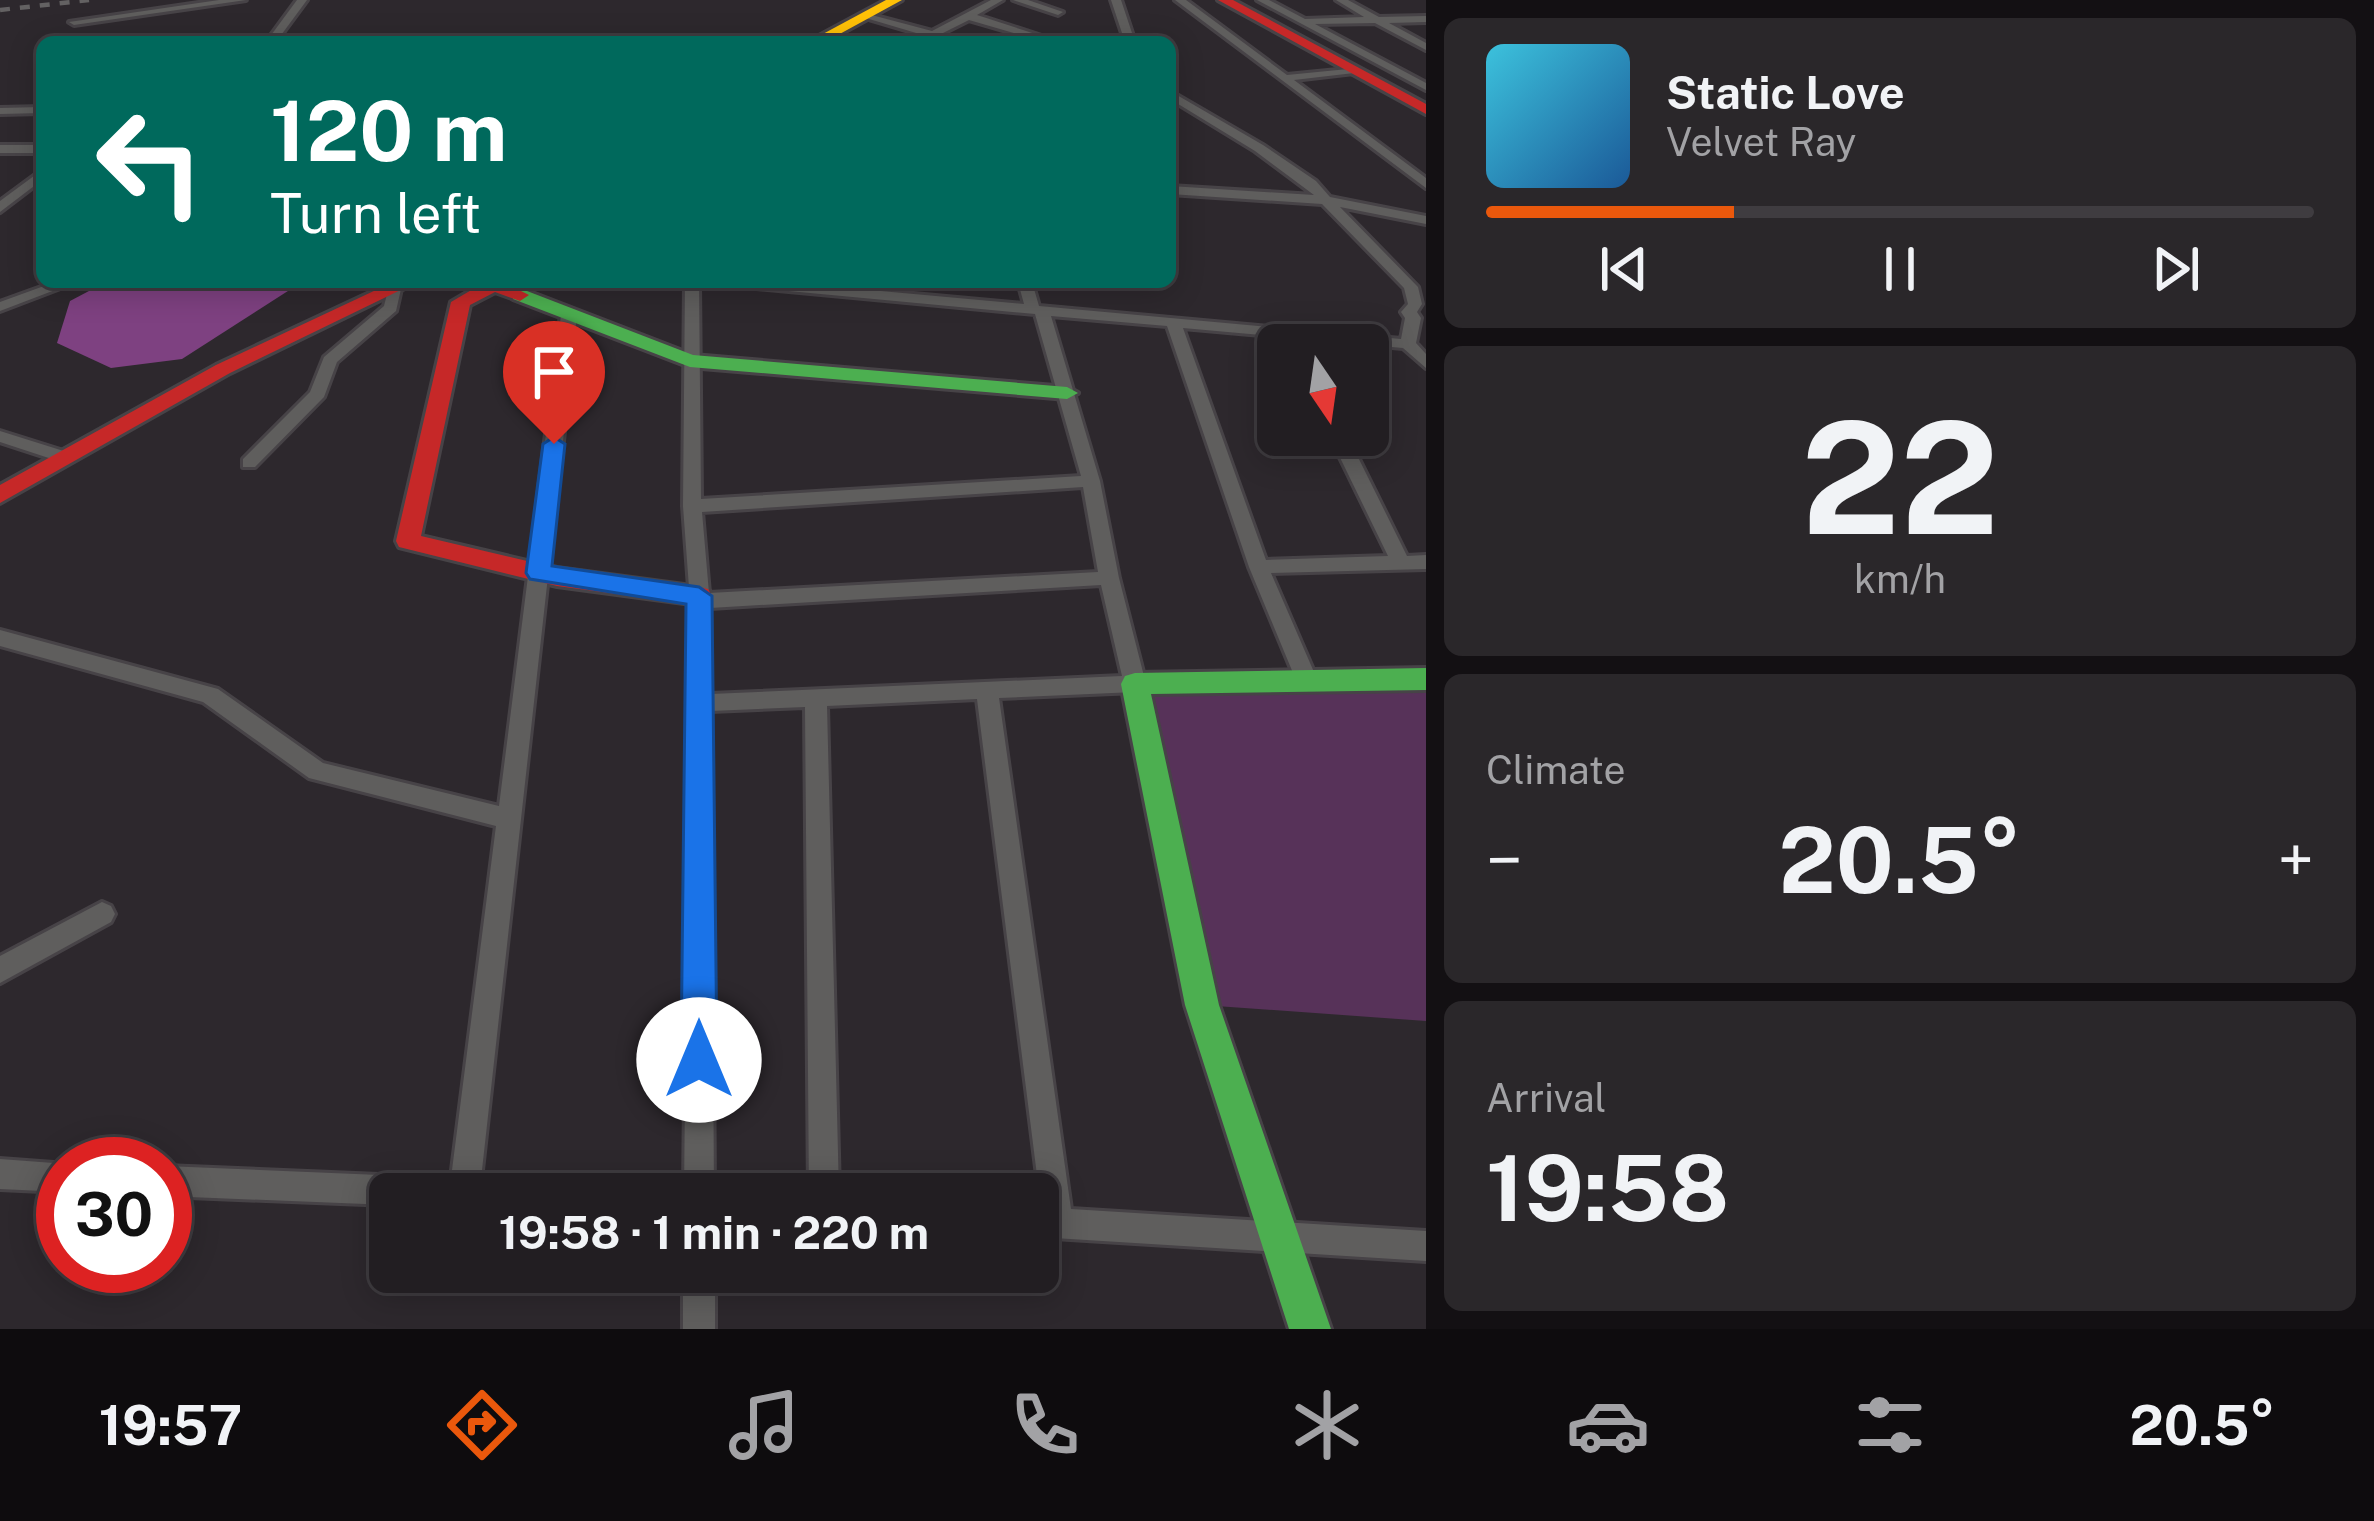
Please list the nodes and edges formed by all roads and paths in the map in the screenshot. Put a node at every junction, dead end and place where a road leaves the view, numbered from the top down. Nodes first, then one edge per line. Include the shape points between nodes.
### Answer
1 (241, 0) edge
2 (302, 0) edge
3 (896, 0) edge
4 (998, 0) edge
5 (1018, 0) edge
6 (1116, 0) edge
7 (1180, 0) edge
8 (1224, 0) edge
9 (1235, 0) edge
10 (1250, 0) edge
11 (1262, 0) edge
12 (1341, 0) edge
13 (1058, 12) dead end
14 (864, 16) junction
15 (968, 16) junction
16 (1373, 18) junction
17 (1334, 19) junction
18 (1426, 19) edge
19 (1302, 21) junction
20 (74, 22) dead end
21 (275, 36) edge
22 (826, 36) edge
23 (921, 36) edge
24 (931, 36) edge
25 (1035, 36) edge
26 (1128, 36) edge
27 (1423, 44) edge
28 (1382, 63) junction
29 (1354, 70) junction
30 (1285, 79) junction
31 (1176, 98) edge
32 (1426, 99) edge
33 (36, 110) edge
34 (0, 111) edge
35 (36, 148) edge
36 (0, 149) edge
37 (36, 180) edge
38 (1426, 184) edge
39 (1176, 190) edge
40 (1326, 200) junction
41 (0, 208) edge
42 (1426, 220) edge
43 (52, 288) edge
44 (395, 288) edge
45 (400, 288) edge
46 (488, 288) edge
47 (502, 288) edge
48 (692, 288) edge
49 (800, 288) edge
50 (1028, 288) edge
51 (0, 307) edge
52 (1038, 310) junction
53 (569, 315) junction
54 (1174, 324) junction
55 (1257, 335) edge
56 (1389, 343) edge
57 (1408, 344) junction
58 (690, 361) junction
59 (1426, 363) edge
60 (1067, 393) junction
61 (0, 436) edge
62 (1348, 456) edge
63 (64, 457) junction
64 (249, 463) dead end
65 (1091, 481) junction
66 (0, 495) edge
67 (692, 506) junction
68 (1400, 562) junction
69 (1426, 562) edge
70 (1259, 567) junction
71 (538, 573) junction
72 (1108, 578) junction
73 (700, 599) junction
74 (0, 638) edge
75 (1426, 679) edge
76 (1306, 680) junction
77 (1135, 684) junction
78 (986, 690) junction
79 (816, 698) junction
80 (700, 703) junction
81 (509, 818) junction
82 (101, 914) dead end
83 (0, 970) edge
84 (466, 1173) edge
85 (699, 1173) edge
86 (824, 1173) edge
87 (1042, 1173) edge
88 (0, 1174) edge
89 (36, 1176) edge
90 (192, 1182) edge
91 (369, 1189) edge
92 (1059, 1224) edge
93 (1282, 1238) junction
94 (1426, 1246) edge
95 (699, 1293) edge
96 (699, 1329) edge
97 (1310, 1329) edge

1 - 20 street
2 - 21 street
3 - 14 street
4 - 15 street
5 - 13 street
6 - 26 street
7 - 30 street
8 - 29 street
9 - 32 street
10 - 32 street
11 - 19 street
12 - 16 street
14 - 22 street
14 - 23 street
15 - 24 street
15 - 25 street
16 - 17 street
16 - 18 street
16 - 27 street
17 - 19 street
17 - 28 street via 1384,56
19 - 28 street
28 - 32 street
29 - 30 street
29 - 32 street
30 - 38 street
31 - 40 street
33 - 34 street
35 - 36 street
37 - 41 street
39 - 40 street
40 - 42 street
40 - 57 street via 1412,286
43 - 51 street
44 - 63 street via 223,368
45 - 64 street via 391,308 330,360 318,394
46 - 71 street via 460,302 408,541
47 - 53 street
48 - 58 street
49 - 52 street
50 - 52 street
52 - 54 street
52 - 60 street
53 - 58 street
53 - 71 street
54 - 55 street
54 - 70 street
56 - 57 street
57 - 59 street
58 - 60 street
58 - 67 street
60 - 65 street
61 - 63 street
62 - 68 street
63 - 66 street
65 - 67 street
65 - 72 street
67 - 73 street
68 - 69 street
68 - 70 street
70 - 76 street
71 - 73 street
71 - 81 street
72 - 73 street
72 - 77 street
73 - 80 street
74 - 81 street via 210,695 317,771
75 - 76 street
76 - 77 street
77 - 78 street
77 - 93 street via 1202,1004
78 - 79 street
78 - 87 street
79 - 80 street
79 - 86 street
80 - 85 street
81 - 84 street
82 - 83 street
88 - 89 street
90 - 91 street
92 - 93 street
93 - 94 street
93 - 97 street
95 - 96 street

